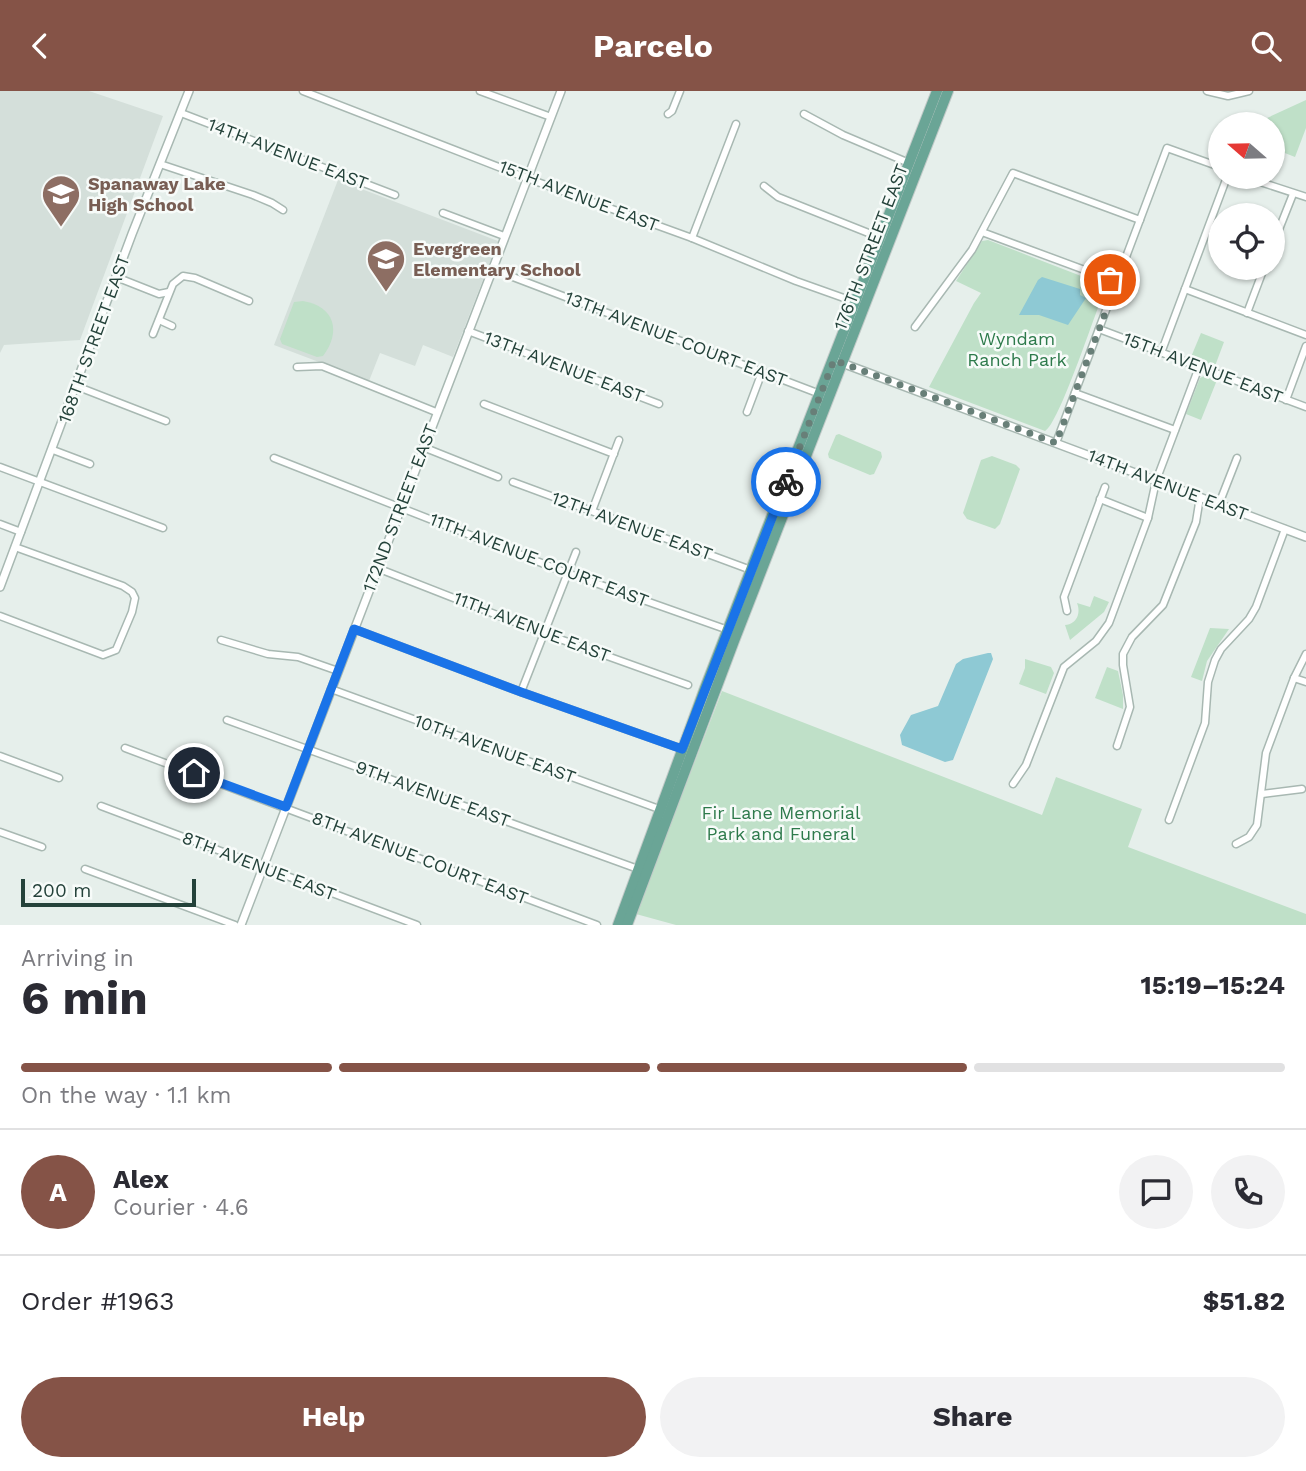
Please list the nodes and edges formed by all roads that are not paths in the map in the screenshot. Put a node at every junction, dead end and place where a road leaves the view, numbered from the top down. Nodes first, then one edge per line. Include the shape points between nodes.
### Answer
1 (189, 91) edge
2 (303, 91) edge
3 (480, 91) edge
4 (561, 91) edge
5 (680, 91) edge
6 (937, 91) edge
7 (948, 91) edge
8 (1207, 91) edge
9 (1249, 91) edge
10 (181, 113) junction
11 (668, 114) dead end
12 (804, 114) dead end
13 (551, 117) junction
14 (736, 124) dead end
15 (909, 163) junction
16 (1208, 163) edge
17 (160, 164) junction
18 (527, 177) junction
19 (764, 186) dead end
20 (1222, 189) edge
21 (1279, 189) edge
22 (1293, 194) junction
23 (395, 195) dead end
24 (1306, 197) edge
25 (901, 199) junction
26 (283, 210) dead end
27 (443, 213) dead end
28 (1285, 214) edge
29 (1140, 220) junction
30 (982, 232) junction
31 (504, 236) junction
32 (692, 238) junction
33 (881, 238) junction
34 (492, 269) junction
35 (116, 277) junction
36 (1259, 280) edge
37 (1117, 282) junction
38 (1185, 289) junction
39 (169, 292) junction
40 (249, 301) dead end
41 (855, 302) junction
42 (1247, 313) junction
43 (159, 320) junction
44 (172, 326) dead end
45 (915, 327) dead end
46 (1100, 329) junction
47 (468, 331) junction
48 (153, 334) dead end
49 (1306, 335) edge
50 (1306, 346) edge
51 (1161, 353) junction
52 (839, 361) junction
53 (297, 367) dead end
54 (1199, 367) junction
55 (762, 372) junction
56 (76, 386) junction
57 (1075, 393) junction
58 (820, 394) junction
59 (1286, 400) junction
60 (484, 404) dead end
61 (659, 404) dead end
62 (1306, 407) edge
63 (436, 412) junction
64 (747, 412) dead end
65 (166, 421) dead end
66 (1175, 430) junction
67 (619, 440) dead end
68 (1056, 443) junction
69 (423, 447) junction
70 (53, 450) junction
71 (614, 454) junction
72 (274, 458) dead end
73 (1237, 458) dead end
74 (803, 463) junction
75 (90, 464) dead end
76 (0, 467) edge
77 (498, 477) dead end
78 (1156, 481) junction
79 (40, 482) junction
80 (513, 482) dead end
81 (1105, 487) dead end
82 (1200, 497) junction
83 (1100, 499) junction
84 (1219, 504) junction
85 (400, 507) junction
86 (592, 511) junction
87 (1149, 518) junction
88 (0, 524) edge
89 (163, 529) dead end
90 (1285, 529) junction
91 (21, 532) junction
92 (1306, 537) edge
93 (15, 547) junction
94 (576, 552) dead end
95 (377, 568) junction
96 (751, 570) junction
97 (567, 573) junction
98 (0, 587) edge
99 (1067, 611) dead end
100 (0, 616) edge
101 (354, 629) junction
102 (728, 630) junction
103 (543, 633) junction
104 (221, 640) dead end
105 (1306, 654) edge
106 (338, 671) junction
107 (1294, 678) junction
108 (719, 680) junction
109 (1306, 682) edge
110 (688, 685) dead end
111 (331, 689) junction
112 (521, 692) junction
113 (227, 720) dead end
114 (1117, 746) dead end
115 (125, 748) dead end
116 (308, 748) junction
117 (682, 749) junction
118 (0, 756) edge
119 (58, 778) dead end
120 (1013, 784) dead end
121 (1303, 789) dead end
122 (1262, 794) junction
123 (101, 806) dead end
124 (286, 807) junction
125 (659, 809) junction
126 (1169, 820) dead end
127 (0, 832) edge
128 (1236, 844) dead end
129 (42, 847) dead end
130 (263, 867) junction
131 (85, 869) dead end
132 (638, 869) junction
133 (235, 925) edge
134 (241, 925) edge
135 (417, 925) edge
136 (597, 925) edge
137 (618, 925) edge
138 (627, 925) edge

1 - 10 street, 168TH STREET EAST
2 - 18 street, 15TH AVENUE EAST
3 - 13 street
4 - 13 street, 172ND STREET EAST
5 - 11 street
6 - 15 main road, 176TH STREET EAST
7 - 25 main road, 176TH STREET EAST
8 - 9 street via 1228,96
10 - 17 street, 168TH STREET EAST
10 - 23 street, 14TH AVENUE EAST
12 - 15 street
13 - 18 street, 172ND STREET EAST
14 - 32 street
15 - 25 main road, 176TH STREET EAST
16 - 29 street via 1167,148
17 - 26 street via 253,195
17 - 35 street, 168TH STREET EAST
18 - 31 street, 172ND STREET EAST
18 - 32 street, 15TH AVENUE EAST
19 - 33 street via 778,197
20 - 38 street
21 - 22 street
22 - 24 street
22 - 28 street
25 - 33 main road, 176TH STREET EAST
25 - 52 main road, 176TH STREET EAST
27 - 31 street
29 - 30 street via 1013,173
29 - 37 street
30 - 37 street
30 - 45 street
31 - 34 street, 172ND STREET EAST
32 - 41 street, 15TH AVENUE EAST
33 - 41 main road, 176TH STREET EAST
34 - 47 street, 172ND STREET EAST
34 - 55 street, 13TH AVENUE COURT EAST
35 - 39 street via 162,295
35 - 56 street, 168TH STREET EAST
36 - 42 street
37 - 46 street
38 - 42 street
38 - 51 street
39 - 40 street via 178,278 188,276
39 - 43 street
41 - 52 main road, 176TH STREET EAST
42 - 49 street
43 - 44 street
43 - 48 street
46 - 51 street, 15TH AVENUE EAST
46 - 57 street
47 - 61 street, 13TH AVENUE EAST
47 - 63 street, 172ND STREET EAST
50 - 59 street
51 - 54 street, 15TH AVENUE EAST
52 - 58 main road, 176TH STREET EAST
52 - 68 street, 14TH AVENUE EAST
52 - 74 main road, 176TH STREET EAST
53 - 63 street via 322,366
54 - 59 street, 15TH AVENUE EAST
54 - 66 street
55 - 58 street, 13TH AVENUE COURT EAST
55 - 64 street
56 - 65 street
56 - 70 street, 168TH STREET EAST
57 - 66 street
57 - 68 street
58 - 74 main road via 822,401
58 - 96 main road, 176TH STREET EAST
59 - 62 street, 15TH AVENUE EAST
60 - 71 street
63 - 69 street, 172ND STREET EAST
66 - 78 street
67 - 71 street
68 - 78 street, 14TH AVENUE EAST
69 - 77 street
69 - 85 street, 172ND STREET EAST
70 - 75 street
70 - 79 street, 168TH STREET EAST
71 - 86 street
72 - 85 street, 11TH AVENUE COURT EAST
73 - 84 street
74 - 108 main road, 176TH STREET EAST
76 - 79 street
78 - 82 street, 14TH AVENUE EAST
78 - 87 street
79 - 89 street
79 - 91 street, 168TH STREET EAST
80 - 86 street, 12TH AVENUE EAST
81 - 83 street
82 - 84 street, 14TH AVENUE EAST
82 - 114 street via 1196,522 1163,605 1132,637 1124,654 1129,707
83 - 87 street
83 - 99 street via 1064,597
84 - 90 street, 14TH AVENUE EAST
85 - 95 street, 172ND STREET EAST
85 - 97 street, 11TH AVENUE COURT EAST
86 - 96 street, 12TH AVENUE EAST
87 - 120 street via 1105,630 1064,667 1026,765
88 - 91 street
90 - 92 street, 14TH AVENUE EAST
90 - 126 street via 1256,607 1215,660 1205,723
91 - 93 street, 168TH STREET EAST
93 - 98 street, 168TH STREET EAST
93 - 100 street via 123,586 135,598 132,612 120,643 109,654
94 - 97 street
95 - 101 street, 172ND STREET EAST
95 - 103 street, 11TH AVENUE EAST
96 - 102 main road, 176TH STREET EAST
97 - 102 street, 11TH AVENUE COURT EAST
97 - 103 street
101 - 106 street, 172ND STREET EAST
101 - 112 street
102 - 108 main road
102 - 117 main road, 176TH STREET EAST
103 - 110 street, 11TH AVENUE EAST
103 - 112 street
104 - 106 street
105 - 107 street
106 - 111 street, 172ND STREET EAST
107 - 109 street
107 - 122 street via 1266,753
108 - 138 main road, 176TH STREET EAST
111 - 116 street, 172ND STREET EAST
111 - 125 street, 10TH AVENUE EAST
112 - 117 street
113 - 116 street, 9TH AVENUE EAST
115 - 124 street, 8TH AVENUE COURT EAST
116 - 124 street, 172ND STREET EAST
116 - 132 street, 9TH AVENUE EAST
117 - 125 main road, 176TH STREET EAST
118 - 119 street
121 - 122 street
122 - 128 street via 1254,832
123 - 130 street, 8TH AVENUE EAST
124 - 130 street, 172ND STREET EAST
124 - 136 street, 8TH AVENUE COURT EAST
125 - 132 main road, 176TH STREET EAST
127 - 129 street
130 - 134 street, 172ND STREET EAST
130 - 135 street, 8TH AVENUE EAST
131 - 133 street
132 - 137 main road, 176TH STREET EAST

